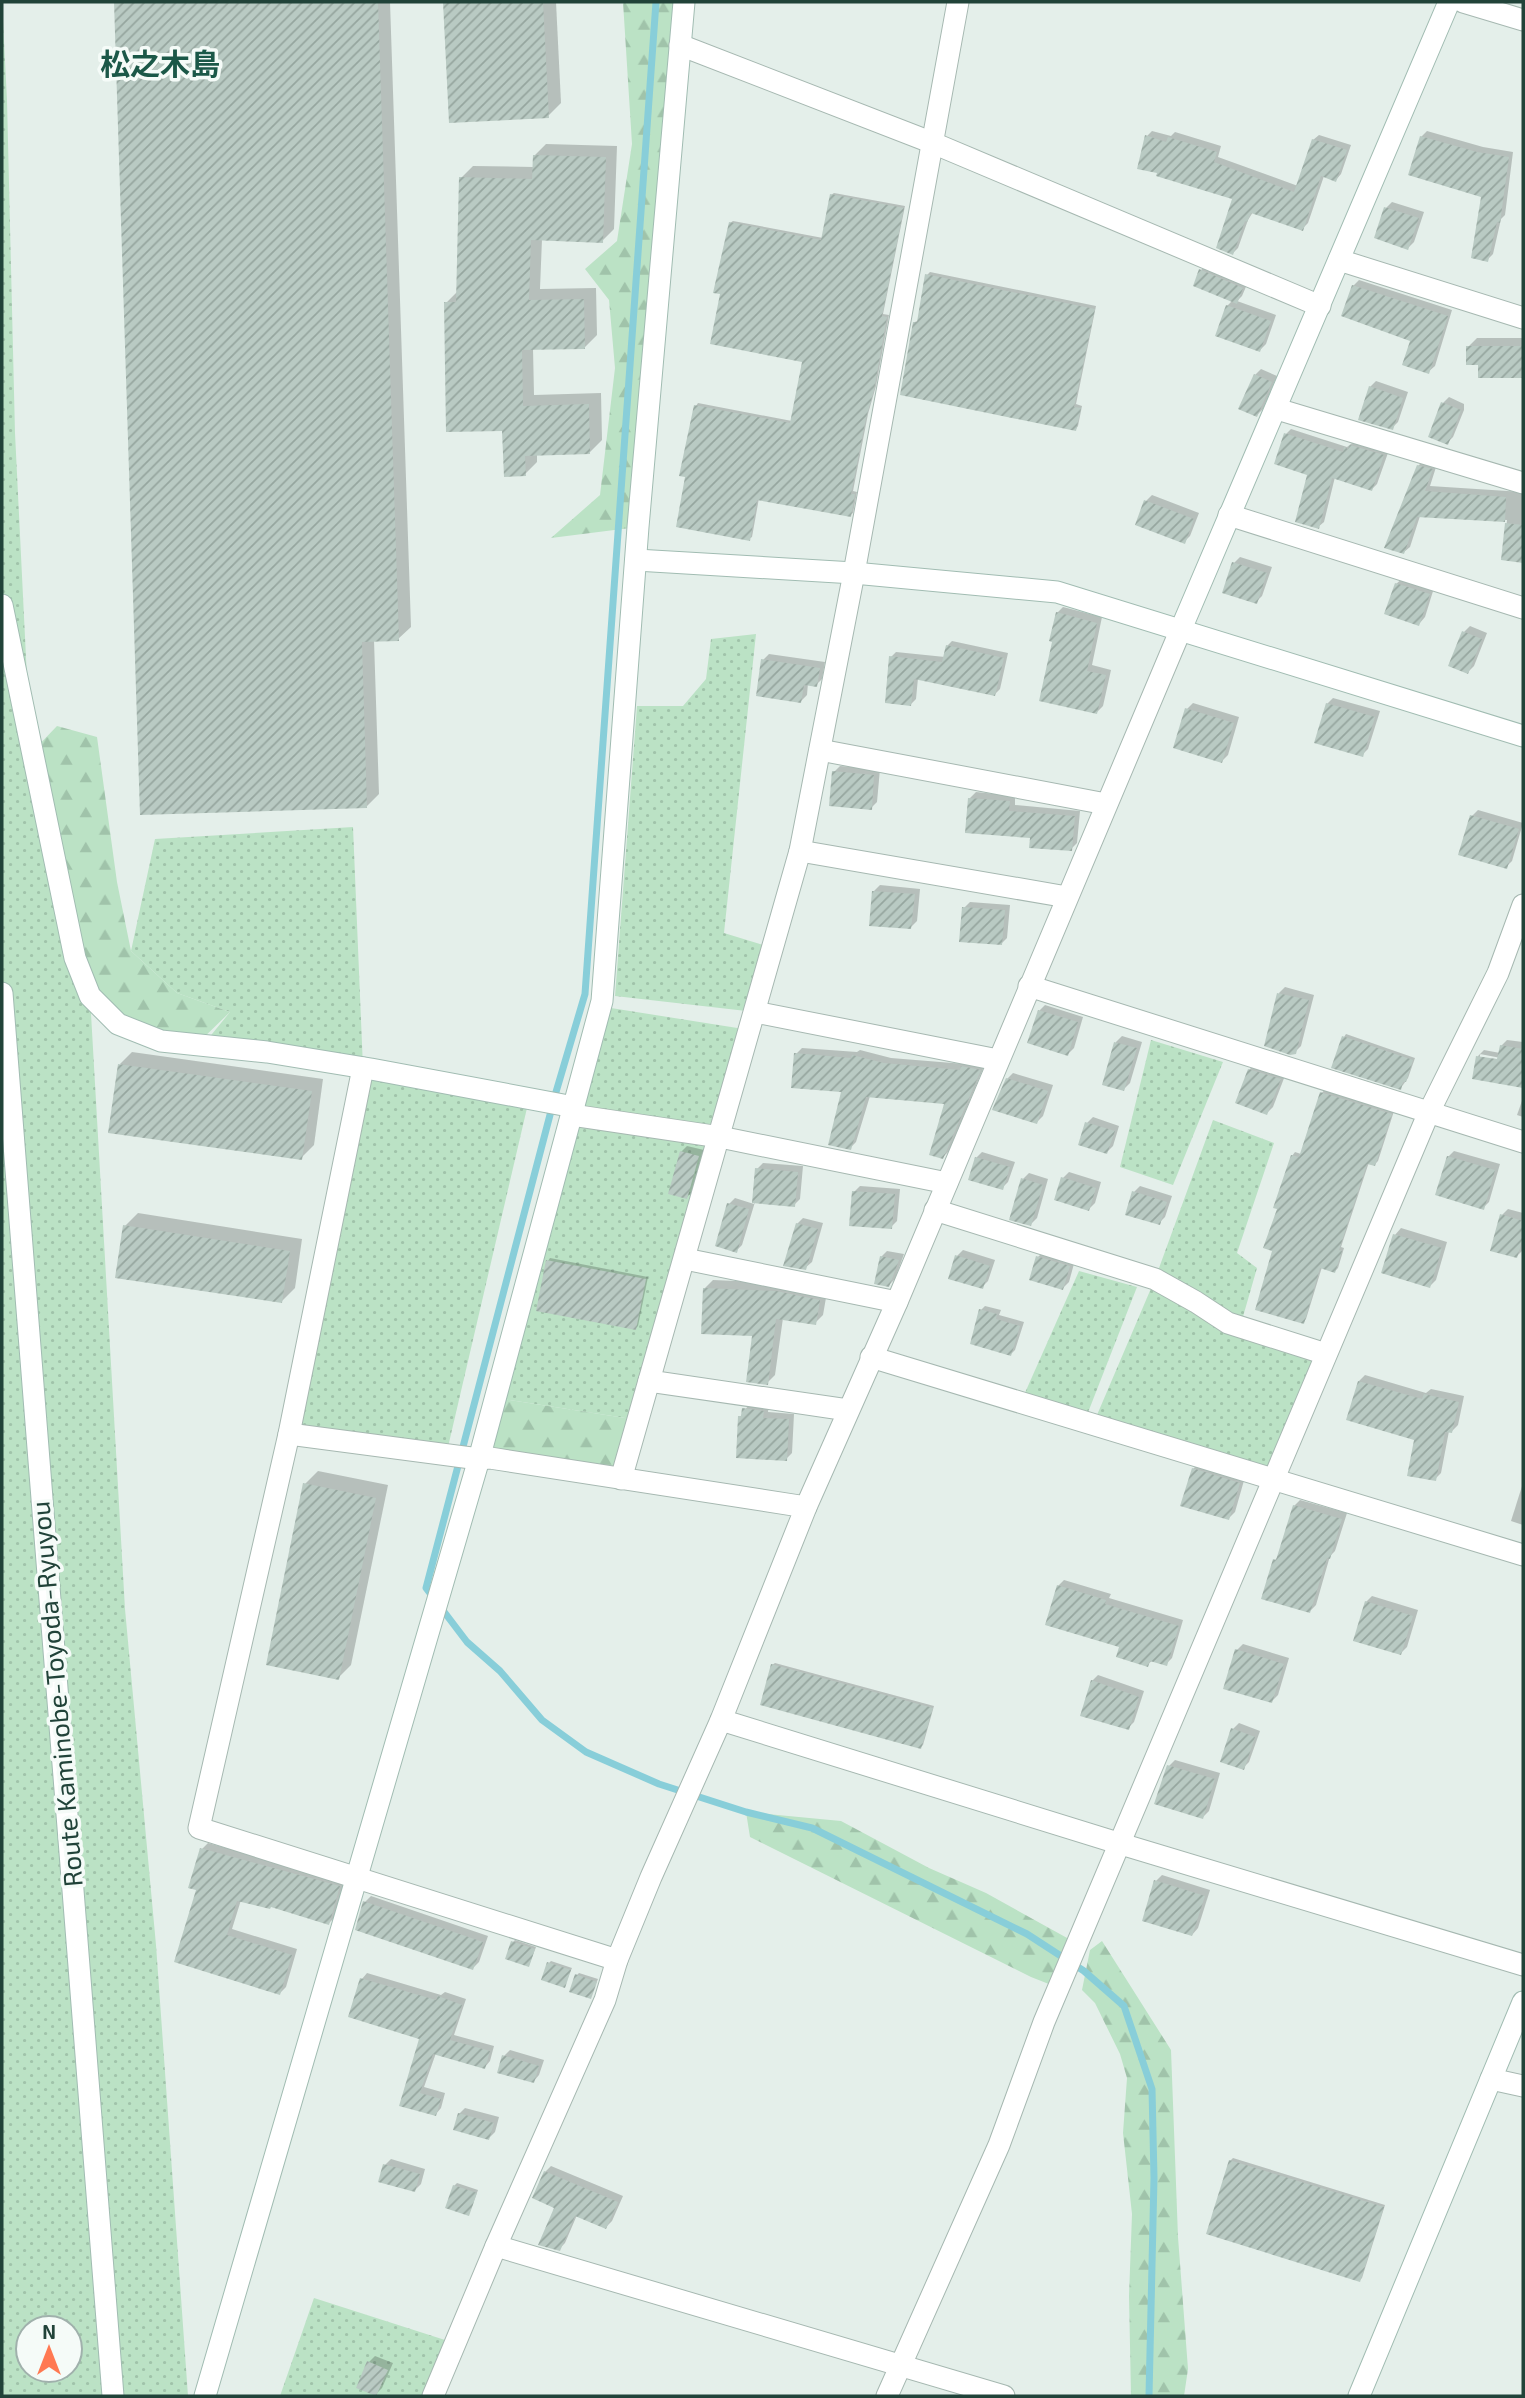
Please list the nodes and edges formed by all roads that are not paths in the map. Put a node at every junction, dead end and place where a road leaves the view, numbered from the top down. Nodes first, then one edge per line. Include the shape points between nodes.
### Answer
1 (684, 2) edge
2 (958, 2) edge
3 (1450, 2) edge
4 (1463, 2) edge
5 (1523, 20) edge
6 (680, 45) junction
7 (933, 143) junction
8 (1339, 260) junction
9 (1320, 306) junction
10 (1523, 318) edge
11 (1277, 409) junction
12 (1523, 483) edge
13 (1230, 515) junction
14 (636, 560) junction
15 (854, 573) junction
16 (2, 605) edge
17 (1523, 608) edge
18 (1181, 629) junction
19 (1523, 736) edge
20 (820, 750) junction
21 (1106, 804) junction
22 (800, 851) junction
23 (1067, 897) junction
24 (1523, 905) edge
25 (1029, 986) junction
26 (2, 993) edge
27 (755, 1012) junction
28 (998, 1060) junction
29 (363, 1068) junction
30 (573, 1111) junction
31 (1429, 1112) junction
32 (720, 1137) junction
33 (1523, 1142) edge
34 (947, 1183) junction
35 (935, 1210) junction
36 (685, 1259) junction
37 (897, 1302) junction
38 (1326, 1354) junction
39 (871, 1357) junction
40 (649, 1381) junction
41 (848, 1410) junction
42 (289, 1434) junction
43 (479, 1460) junction
44 (621, 1479) junction
45 (1273, 1480) junction
46 (806, 1507) junction
47 (1523, 1555) edge
48 (722, 1720) junction
49 (1121, 1844) junction
50 (358, 1879) junction
51 (617, 1960) junction
52 (1523, 1965) edge
53 (1523, 2002) edge
54 (1491, 2079) junction
55 (1523, 2086) edge
56 (496, 2246) junction
57 (900, 2365) junction
58 (113, 2396) edge
59 (205, 2396) edge
60 (433, 2396) edge
61 (887, 2396) edge
62 (1004, 2396) edge
63 (1359, 2396) edge

1 - 6 street
2 - 7 street
3 - 8 street
4 - 5 street
6 - 7 street
6 - 14 street
7 - 9 street
7 - 15 street
8 - 9 street
8 - 10 street
9 - 11 street
11 - 12 street
11 - 13 street
13 - 17 street
13 - 18 street
14 - 15 street
14 - 30 street via 602,1001
15 - 18 street via 1057,592
15 - 20 street
16 - 29 street via 75,958 90,996 118,1024 162,1041
18 - 19 street
18 - 21 street
20 - 21 street
20 - 22 street
21 - 23 street
22 - 23 street
22 - 27 street
23 - 25 street
24 - 31 street via 1498,973
25 - 28 street
25 - 31 street
26 - 58 street, Route Kaminobe-Toyoda-Ryuyou
27 - 28 street
27 - 32 street
28 - 34 street
29 - 30 street
29 - 42 street
30 - 32 street
30 - 43 street
31 - 33 street
31 - 38 street
32 - 34 street
32 - 36 street
34 - 35 street
35 - 37 street
35 - 38 street via 1155,1279 1228,1323
36 - 37 street
36 - 40 street
37 - 39 street
38 - 45 street
39 - 41 street
39 - 45 street
40 - 41 street
40 - 44 street
41 - 46 street
42 - 43 street
42 - 50 street via 199,1828
43 - 44 street
43 - 50 street
44 - 46 street
45 - 47 street
45 - 49 street
46 - 48 street
48 - 49 street
48 - 51 street
49 - 52 street
49 - 57 street via 1044,2022 999,2145
50 - 51 street
50 - 59 street
51 - 56 street via 605,2000
53 - 54 street
54 - 55 street
54 - 63 street
56 - 57 street
56 - 60 street
57 - 61 street
57 - 62 street

